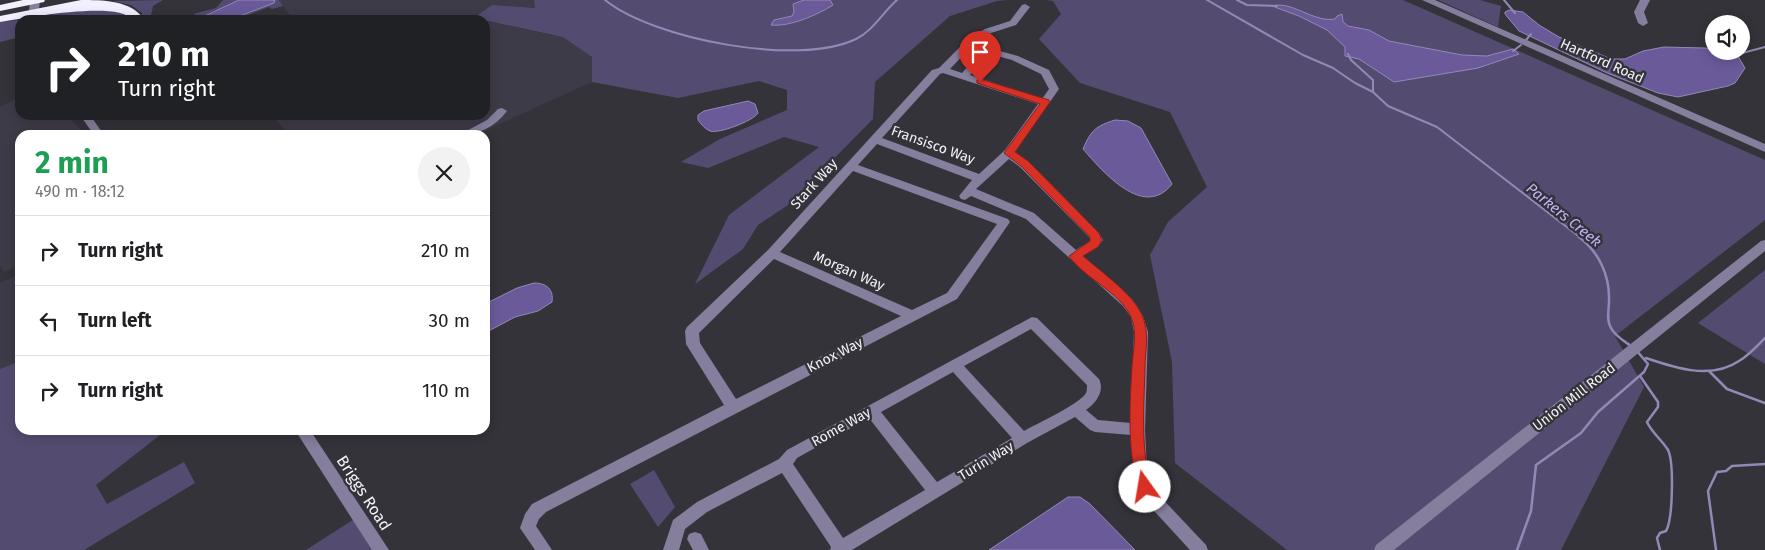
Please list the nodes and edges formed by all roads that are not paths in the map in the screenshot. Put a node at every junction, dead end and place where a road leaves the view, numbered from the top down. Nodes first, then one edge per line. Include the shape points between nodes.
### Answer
1 (98, 0) edge
2 (1428, 0) edge
3 (1646, 0) edge
4 (85, 3) junction
5 (35, 7) edge
6 (1026, 7) dead end
7 (0, 8) edge
8 (136, 15) edge
9 (0, 19) edge
10 (1644, 23) dead end
11 (967, 44) junction
12 (988, 50) junction
13 (943, 70) junction
14 (964, 76) junction
15 (1045, 102) junction
16 (502, 111) dead end
17 (474, 130) edge
18 (874, 139) junction
19 (1765, 148) edge
20 (1009, 153) junction
21 (850, 166) junction
22 (981, 179) junction
23 (969, 190) junction
24 (959, 206) junction
25 (1765, 244) edge
26 (772, 253) junction
27 (1075, 256) junction
28 (913, 316) junction
29 (1032, 322) joint
30 (954, 364) junction
31 (733, 406) junction
32 (1076, 409) junction
33 (871, 410) junction
34 (1138, 430) junction
35 (305, 435) edge
36 (1022, 438) junction
37 (784, 464) junction
38 (935, 491) junction
39 (839, 549) edge
40 (381, 550) edge
41 (544, 550) edge
42 (671, 550) edge
43 (1200, 550) edge
44 (1382, 550) edge

1 - 4 highway
2 - 19 street, Hartford Road
3 - 10 street via 1640,12
4 - 5 highway
4 - 8 highway via 123,6
5 - 7 highway
5 - 9 highway
6 - 11 street, Stark Way via 1013,23 988,31
11 - 12 street
11 - 13 street, Stark Way
12 - 14 street
12 - 15 street via 1045,72 1054,89
13 - 14 street
13 - 18 street, Stark Way via 936,72
14 - 15 street
15 - 20 street
16 - 17 street via 491,122
18 - 21 street, Stark Way
18 - 22 street, Fransisco Way
20 - 22 street
20 - 27 street via 1024,164 1095,236 1094,244
21 - 24 street, Knox Way
21 - 26 street, Stark Way
22 - 23 street
23 - 24 street
23 - 27 street via 1030,216
24 - 28 street, Knox Way via 1004,222 952,296
25 - 44 street, Union Mill Road
26 - 28 street, Morgan Way
26 - 31 street, Stark Way via 692,331 693,344
27 - 34 street via 1128,303 1137,316 1141,332
28 - 31 street, Knox Way
29 - 30 street, Rome Way
29 - 32 street, Turin Way via 1094,382 1090,400
30 - 33 street, Rome Way
30 - 36 street
31 - 41 street, Knox Way via 534,512 528,528
32 - 34 street via 1095,426
32 - 36 street, Turin Way
33 - 37 street, Rome Way via 792,454
33 - 38 street
34 - 43 street via 1140,470 1150,496
35 - 40 street, Briggs Road
36 - 38 street, Turin Way
37 - 39 street
37 - 42 street, Rome Way via 702,507 678,525
38 - 39 street, Turin Way

